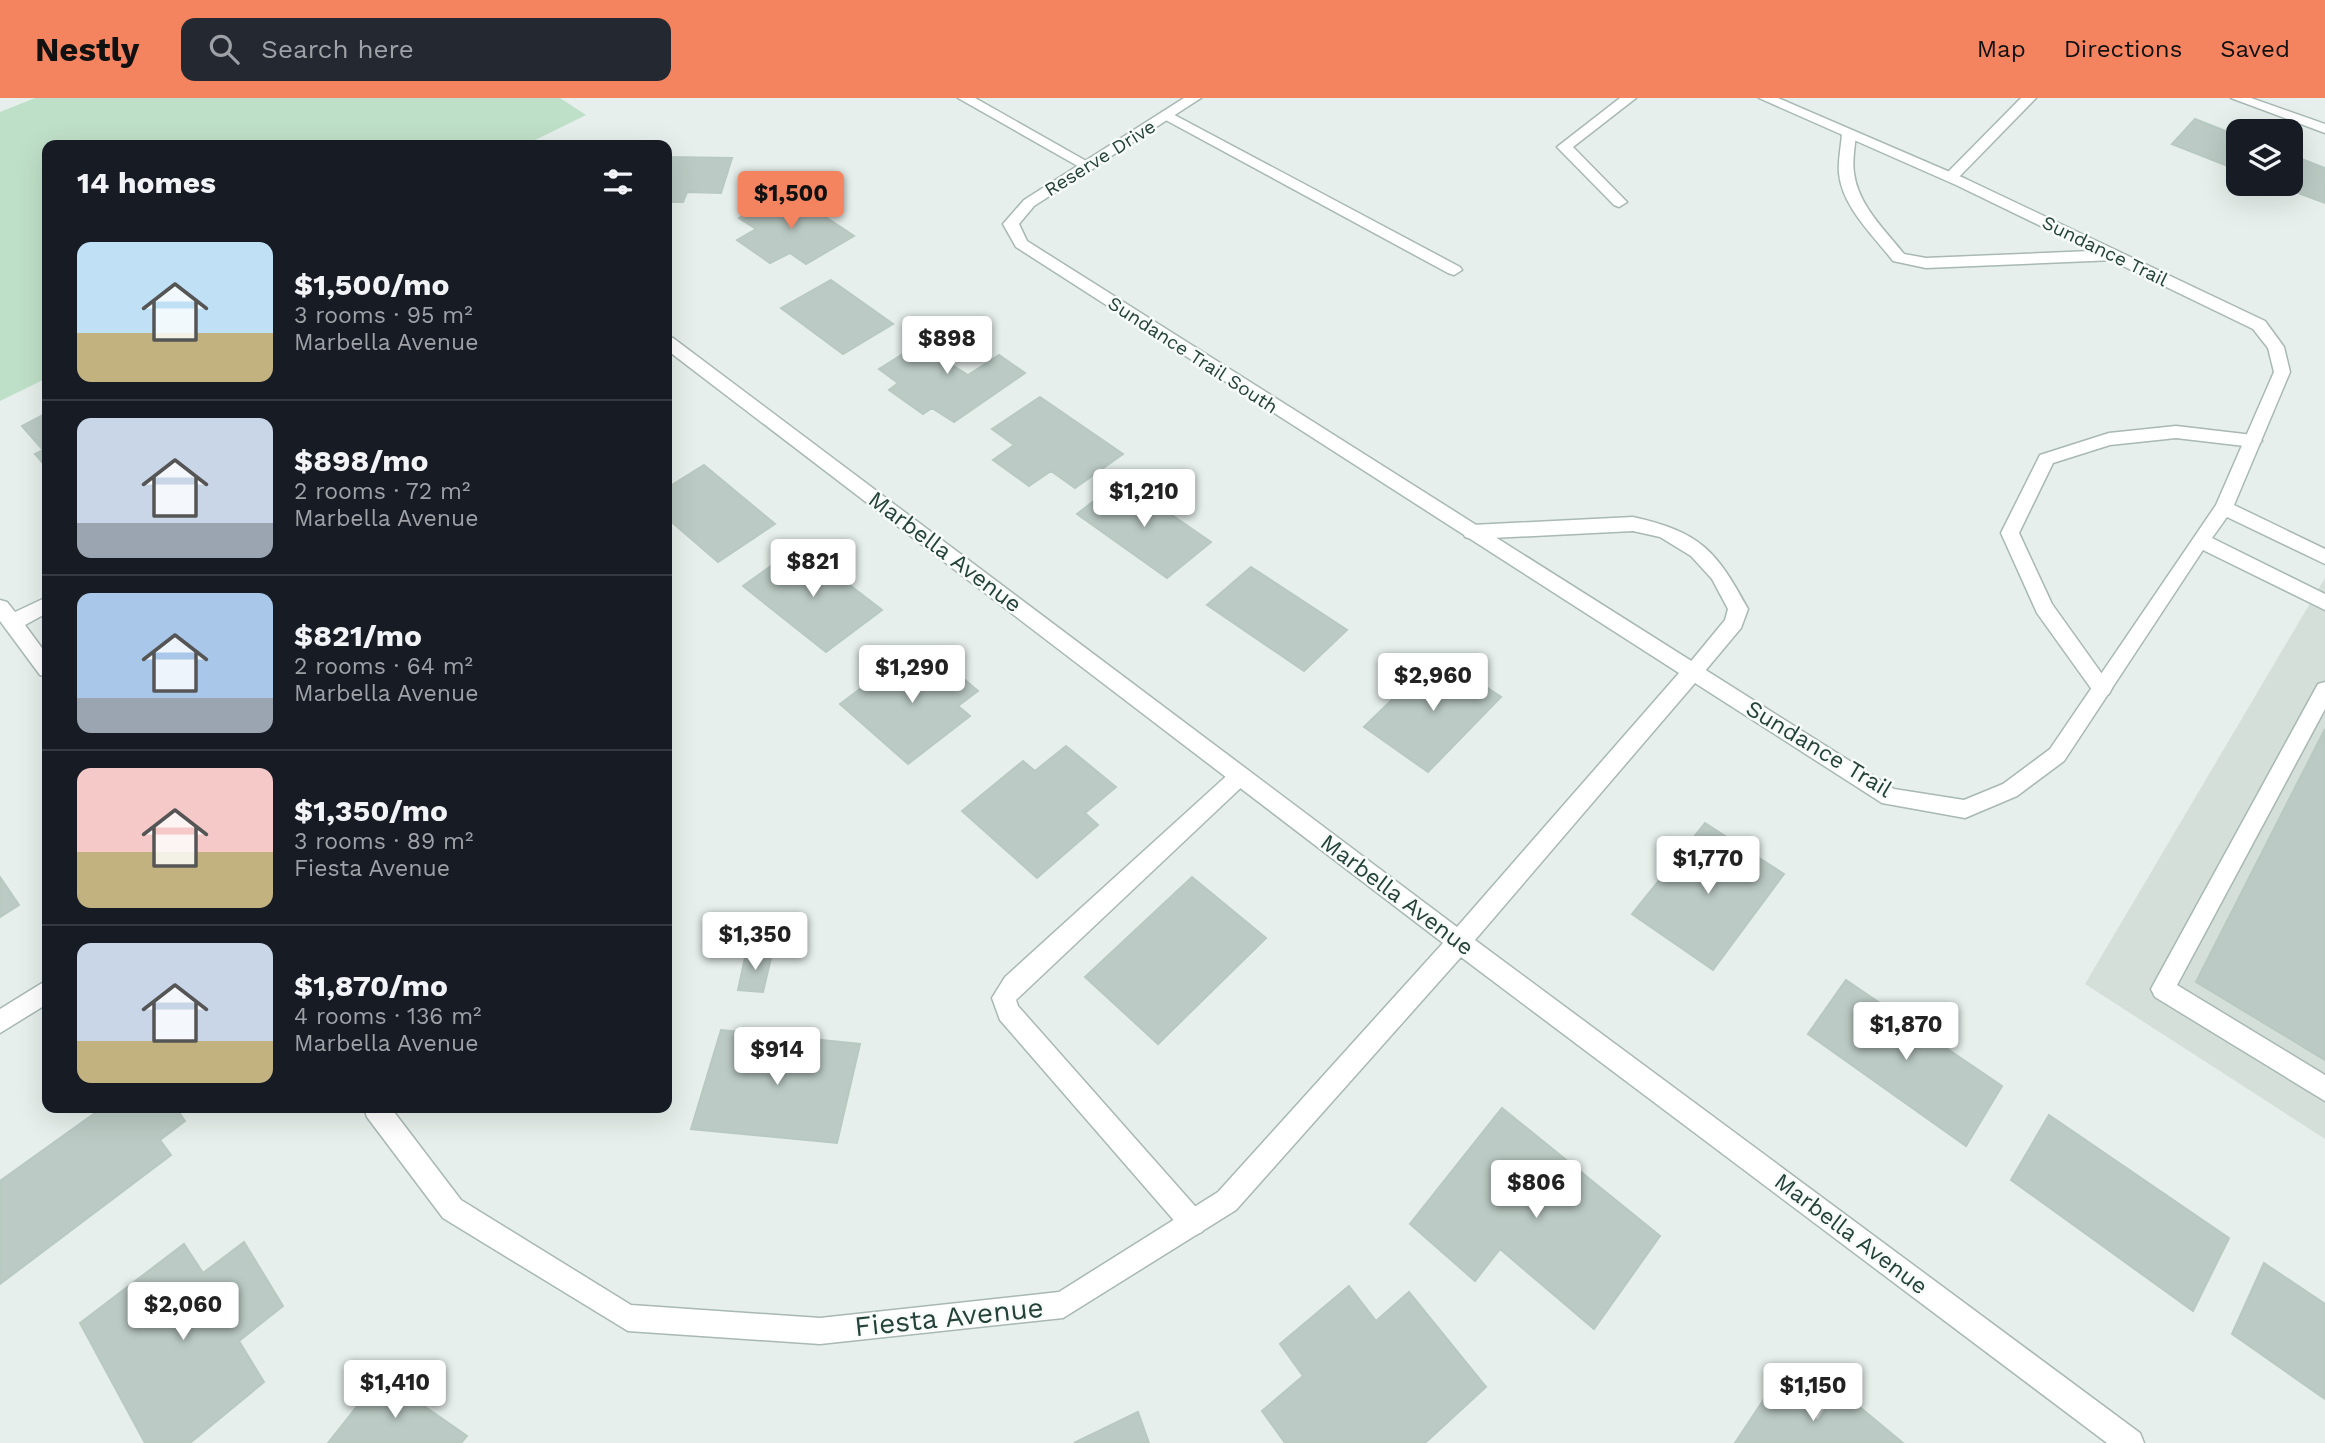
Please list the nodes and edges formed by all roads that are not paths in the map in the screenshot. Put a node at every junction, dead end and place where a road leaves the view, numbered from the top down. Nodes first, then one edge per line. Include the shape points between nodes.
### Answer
1 (964, 98) edge
2 (1194, 98) edge
3 (1629, 98) edge
4 (1766, 98) edge
5 (2029, 98) edge
6 (2238, 98) edge
7 (1167, 116) junction
8 (2325, 129) edge
9 (1849, 134) junction
10 (1088, 166) junction
11 (1951, 177) junction
12 (1619, 202) dead end
13 (1011, 224) joint
14 (2115, 255) junction
15 (1454, 270) dead end
16 (672, 346) edge
17 (2253, 441) junction
18 (1384, 477) joint
19 (2224, 508) junction
20 (1472, 532) junction
21 (2200, 540) junction
22 (2325, 557) edge
23 (2325, 603) edge
24 (0, 607) edge
25 (42, 607) edge
26 (12, 623) junction
27 (42, 662) edge
28 (1693, 671) junction
29 (2102, 688) junction
30 (2325, 690) edge
31 (1240, 776) junction
32 (1459, 942) junction
33 (42, 994) edge
34 (0, 1022) edge
35 (2325, 1089) edge
36 (380, 1113) edge
37 (1193, 1223) junction
38 (2130, 1443) edge

1 - 10 street
2 - 7 street, Reserve Drive
3 - 12 street via 1564,147
4 - 9 street, Sundance Trail
5 - 11 street
6 - 8 street
7 - 10 street, Reserve Drive
7 - 15 street
9 - 11 street, Sundance Trail
9 - 14 street via 1846,177 1858,203 1899,258 1926,263
10 - 13 street, Reserve Drive via 1029,203
11 - 14 street, Sundance Trail
13 - 18 street, Sundance Trail South via 1021,244
14 - 17 street, Sundance Trail via 2259,325 2276,347 2282,372
16 - 31 street, Marbella Avenue
17 - 19 street, Sundance Trail
17 - 29 street via 2176,432 2109,439 2046,459 2010,533 2044,608
18 - 20 street, Sundance Trail
19 - 21 street, Sundance Trail
19 - 22 street
20 - 28 street, Sundance Trail
20 - 28 street via 1633,524 1665,531 1698,551 1719,574 1738,608 1734,624
21 - 23 street
21 - 29 street, Sundance Trail
24 - 26 street
25 - 26 street
26 - 27 street
28 - 29 street, Sundance Trail via 1891,797 1965,809 2010,790 2057,755
28 - 32 street
30 - 35 street via 2163,989
31 - 32 street, Marbella Avenue
31 - 37 street via 1004,998 1008,1012
32 - 37 street, Fiesta Avenue via 1227,1201
32 - 38 street, Marbella Avenue
33 - 34 street
36 - 37 street, Fiesta Avenue via 452,1209 628,1318 820,1331 1063,1305

